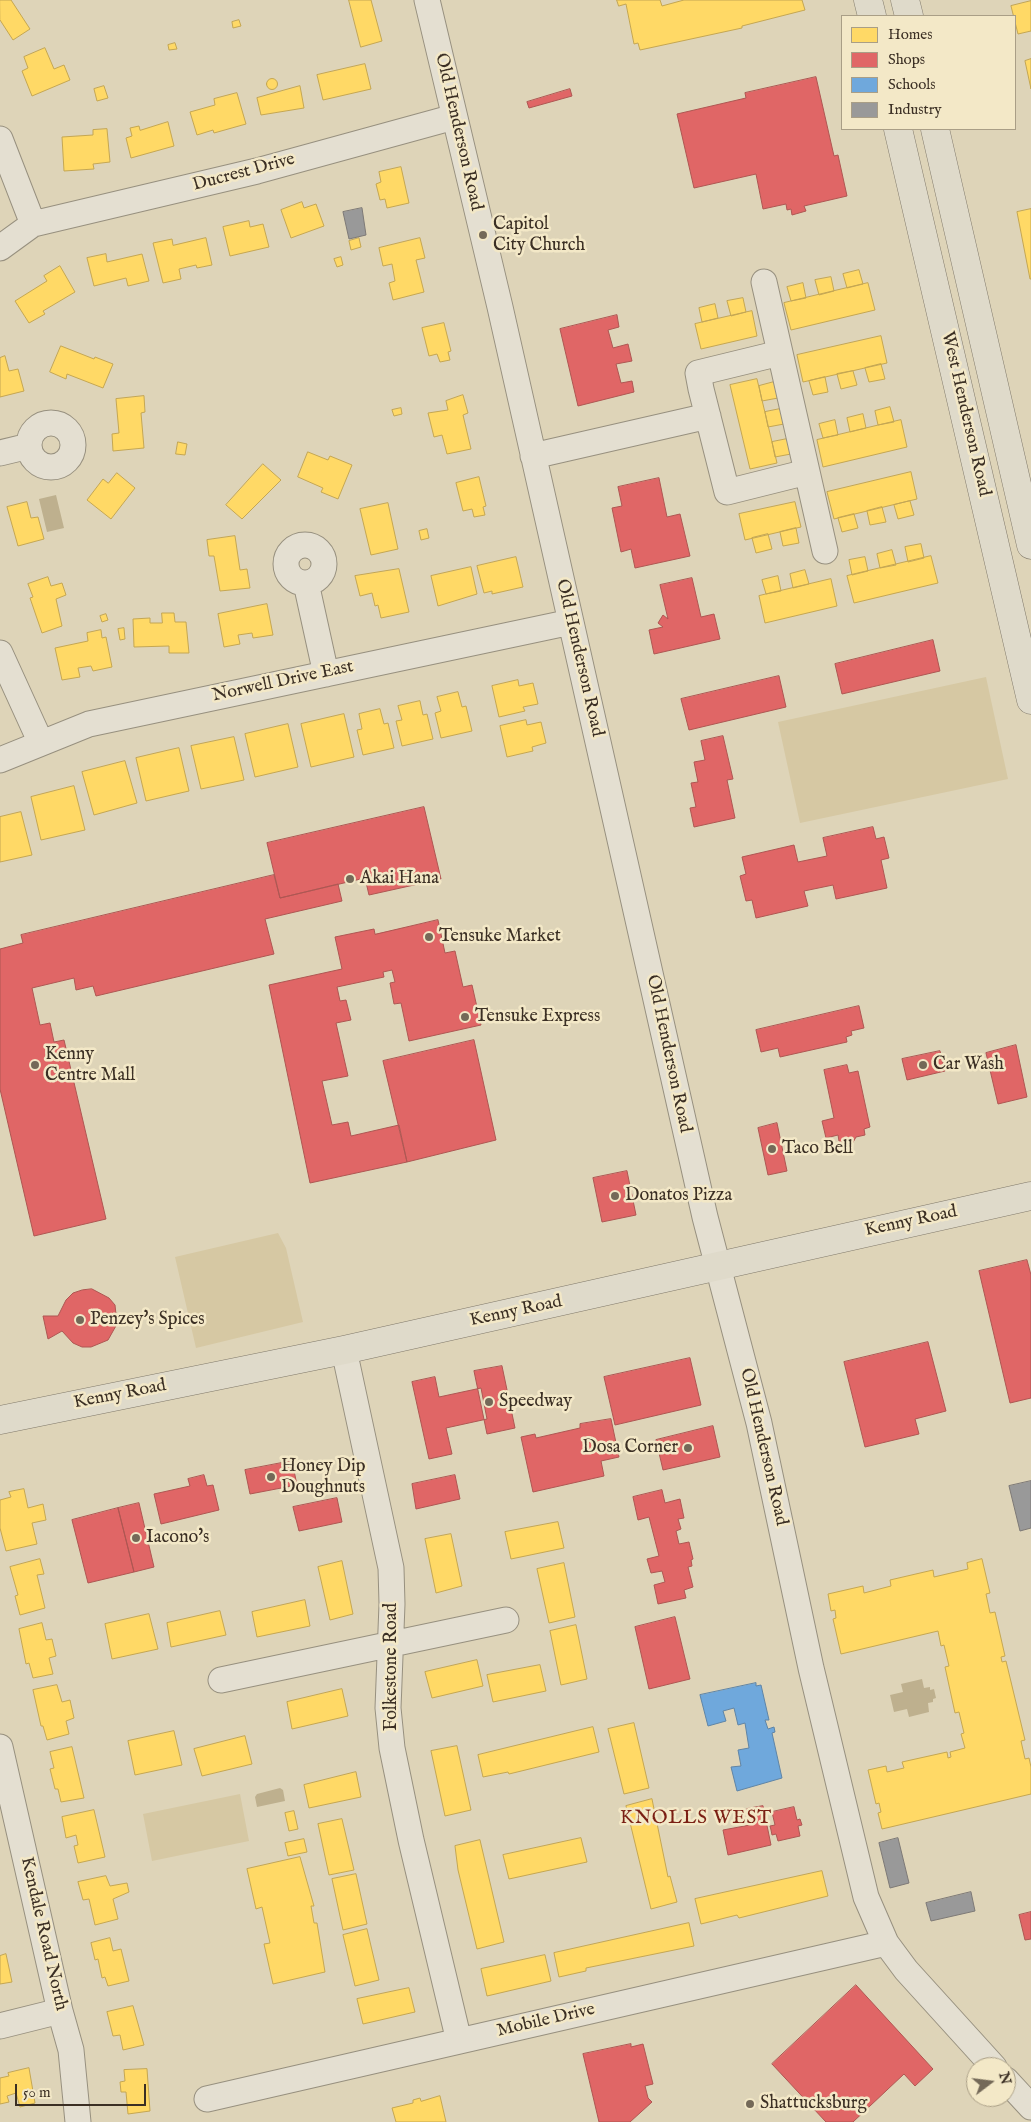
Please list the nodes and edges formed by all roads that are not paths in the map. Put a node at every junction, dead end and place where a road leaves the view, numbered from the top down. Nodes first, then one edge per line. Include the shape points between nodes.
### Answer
1 (426, 0) edge
2 (868, 0) edge
3 (905, 0) edge
4 (872, 15) edge
5 (909, 15) edge
6 (454, 117) junction
7 (898, 130) edge
8 (935, 130) edge
9 (0, 139) edge
10 (33, 224) junction
11 (0, 248) edge
12 (764, 282) dead end
13 (780, 353) junction
14 (708, 416) junction
15 (29, 446) dead end
16 (0, 453) edge
17 (534, 456) junction
18 (807, 472) junction
19 (1031, 545) edge
20 (825, 550) dead end
21 (306, 583) dead end
22 (571, 622) junction
23 (0, 653) edge
24 (326, 674) junction
25 (1031, 700) edge
26 (41, 743) junction
27 (0, 760) edge
28 (1031, 1196) edge
29 (719, 1265) junction
30 (344, 1350) junction
31 (0, 1420) edge
32 (506, 1620) dead end
33 (391, 1645) junction
34 (221, 1680) dead end
35 (0, 1747) edge
36 (886, 1943) junction
37 (60, 2011) junction
38 (0, 2026) edge
39 (459, 2041) junction
40 (985, 2057) edge
41 (1016, 2091) edge
42 (207, 2099) dead end
43 (1031, 2107) edge
44 (78, 2122) edge

1 - 6 street, Old Henderson Road
2 - 4 main road
3 - 5 main road
6 - 10 street, Ducrest Drive via 257,170
6 - 17 street, Old Henderson Road
7 - 25 main road, West Henderson Road
8 - 19 main road, West Henderson Road
9 - 10 street
10 - 11 street
12 - 13 street
13 - 14 street via 698,373
13 - 18 street
14 - 17 street
14 - 18 street via 727,492
15 - 16 street
17 - 22 street, Old Henderson Road
18 - 20 street
21 - 24 street
22 - 24 street, Norwell Drive East
22 - 29 street, Old Henderson Road via 705,1217
23 - 26 street
24 - 26 street, Norwell Drive East via 89,724
26 - 27 street, Norwell Drive East
28 - 29 main road, Kenny Road
29 - 30 main road, Kenny Road
29 - 36 street, Old Henderson Road via 759,1423 811,1668 861,1878
30 - 31 main road, Kenny Road
30 - 33 street, Folkestone Road via 391,1568
32 - 33 street
33 - 34 street
33 - 39 street, Folkestone Road via 388,1708 392,1748
35 - 37 street, Kendale Road North
36 - 39 street, Mobile Drive
36 - 40 street, Old Henderson Road via 922,1989
37 - 38 street
37 - 44 street, Kendale Road North via 70,2050
39 - 42 street, Mobile Drive
41 - 43 street

